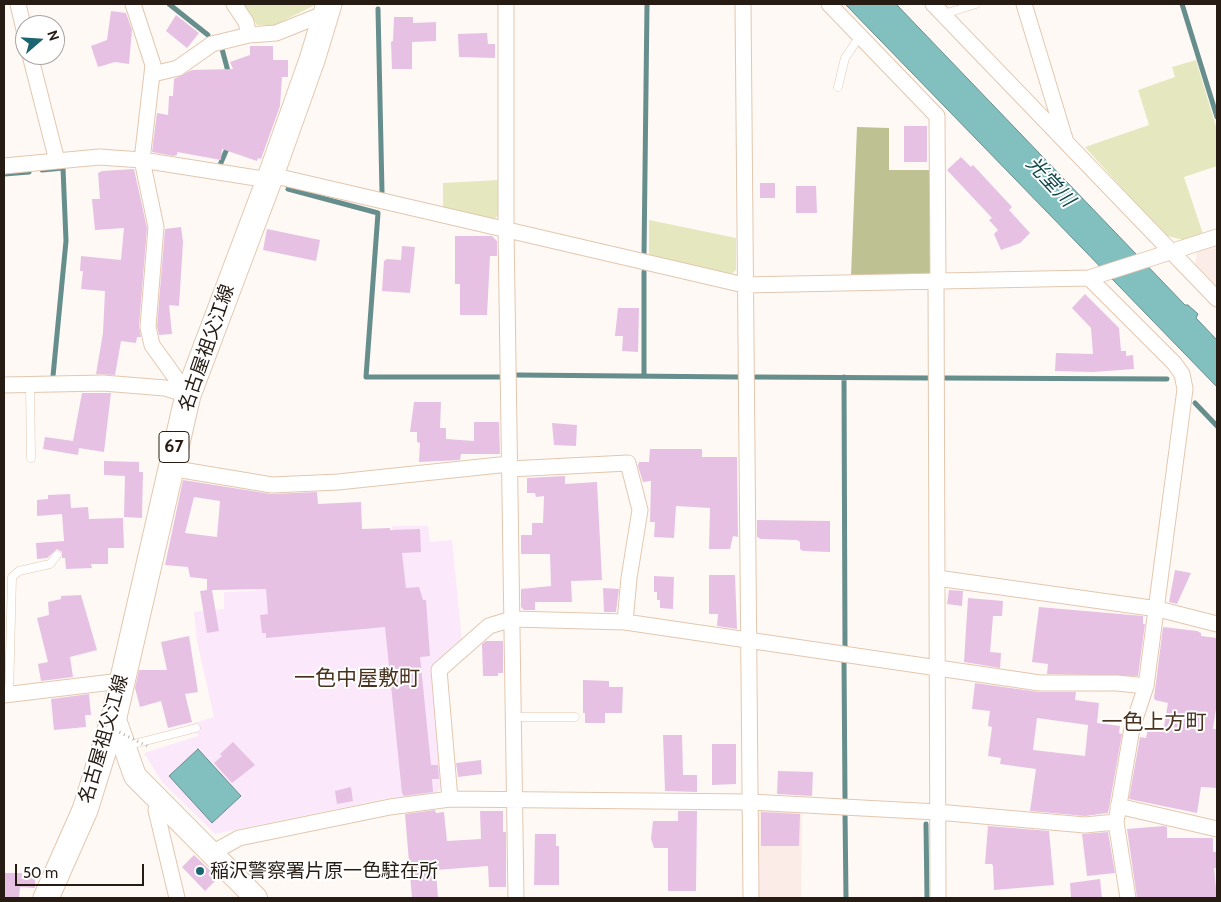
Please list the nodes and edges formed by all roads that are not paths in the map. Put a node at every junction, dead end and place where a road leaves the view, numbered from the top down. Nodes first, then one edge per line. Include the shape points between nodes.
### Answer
1 (133, 4) edge
2 (234, 4) edge
3 (506, 4) edge
4 (743, 4) edge
5 (829, 4) edge
6 (976, 4) edge
7 (1024, 4) edge
8 (327, 8) edge
9 (938, 9) edge
10 (249, 35) junction
11 (860, 36) junction
12 (33, 65) edge
13 (152, 74) junction
14 (838, 87) dead end
15 (1066, 142) junction
16 (142, 160) junction
17 (57, 161) junction
18 (4, 166) edge
19 (270, 177) junction
20 (506, 229) junction
21 (1217, 237) edge
22 (1164, 254) junction
23 (1091, 277) junction
24 (937, 282) junction
25 (744, 285) junction
26 (1217, 299) edge
27 (4, 385) edge
28 (30, 385) junction
29 (188, 395) junction
30 (31, 458) dead end
31 (509, 466) junction
32 (170, 468) junction
33 (57, 555) dead end
34 (937, 578) junction
35 (1158, 609) junction
36 (512, 619) junction
37 (625, 622) junction
38 (1217, 624) edge
39 (748, 640) junction
40 (937, 668) junction
41 (121, 681) junction
42 (1146, 686) junction
43 (6, 695) edge
44 (513, 717) junction
45 (575, 717) dead end
46 (106, 719) junction
47 (196, 728) dead end
48 (124, 746) junction
49 (514, 799) junction
50 (450, 800) junction
51 (161, 802) junction
52 (750, 802) junction
53 (1118, 806) junction
54 (937, 812) junction
55 (1116, 822) junction
56 (1217, 829) edge
57 (212, 853) junction
58 (46, 898) edge
59 (177, 898) edge
60 (256, 898) edge
61 (516, 898) edge
62 (750, 898) edge
63 (938, 898) edge
64 (1128, 898) edge

1 - 13 street via 153,65
2 - 10 street via 246,22
3 - 20 street
4 - 25 street
5 - 11 street
6 - 9 lane
7 - 15 street
8 - 10 street via 276,32
8 - 19 main road, 名古屋祖父江線 / 67
9 - 15 street
10 - 13 street via 212,44 178,68
11 - 14 lane via 845,58
11 - 24 street via 937,116
12 - 17 street
13 - 16 street
15 - 22 street
16 - 17 street via 98,158
16 - 19 street
16 - 29 street via 156,227 148,327 152,345
17 - 18 street
19 - 20 street
19 - 29 main road, 名古屋祖父江線 / 67
20 - 25 street
20 - 31 street
21 - 22 street
22 - 23 street
22 - 26 street
23 - 24 street
23 - 35 street via 1182,374 1185,389
24 - 25 street
24 - 34 street
25 - 39 street
27 - 28 street
28 - 29 street via 103,383 166,388
28 - 30 lane
29 - 32 main road, 名古屋祖父江線 / 67
31 - 32 street via 272,485
31 - 36 street
31 - 37 street via 628,463 640,510
32 - 41 main road, 名古屋祖父江線 / 67
33 - 43 lane via 50,564 19,571 12,577
34 - 35 street
34 - 40 street
35 - 38 street
35 - 42 street
36 - 37 street
36 - 44 street
36 - 50 street via 490,626 439,670
37 - 39 street
39 - 40 street
39 - 52 street
40 - 42 street via 1040,683
40 - 54 street
41 - 43 street
41 - 46 main road, 名古屋祖父江線 / 67
42 - 53 street via 1132,728
44 - 45 lane
44 - 49 street
46 - 48 street
46 - 58 main road, 名古屋祖父江線 / 67 via 85,810
47 - 48 lane
48 - 51 street via 136,776
49 - 50 street
49 - 52 street
49 - 61 street
50 - 57 street via 390,807 239,838
51 - 57 street
51 - 59 street via 156,810
52 - 54 street
52 - 62 street
53 - 55 street
53 - 56 street
54 - 55 street via 1086,826
54 - 63 street
55 - 64 street
57 - 60 street

